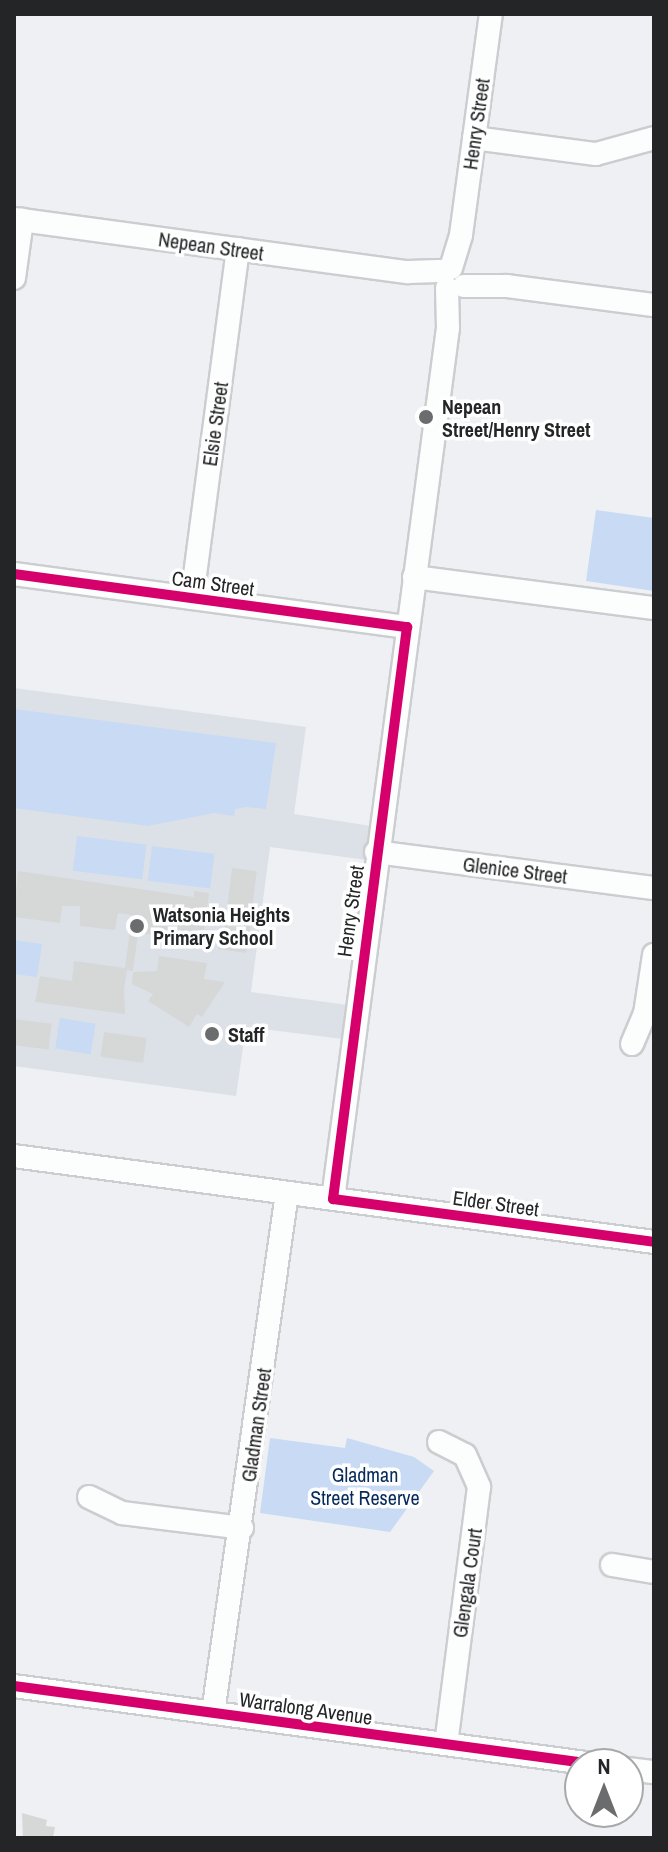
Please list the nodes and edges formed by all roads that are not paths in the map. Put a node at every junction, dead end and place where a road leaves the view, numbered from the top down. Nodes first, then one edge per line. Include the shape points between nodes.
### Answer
1 (491, 14) edge
2 (474, 138) junction
3 (654, 138) edge
4 (18, 220) edge
5 (238, 249) junction
6 (14, 278) edge
7 (455, 279) junction
8 (654, 305) edge
9 (14, 574) edge
10 (414, 577) junction
11 (192, 598) junction
12 (654, 608) edge
13 (407, 627) junction
14 (376, 852) junction
15 (654, 888) edge
16 (654, 955) edge
17 (632, 1044) dead end
18 (14, 1156) edge
19 (287, 1193) junction
20 (333, 1199) junction
21 (654, 1242) edge
22 (439, 1442) dead end
23 (89, 1497) dead end
24 (242, 1528) junction
25 (612, 1565) dead end
26 (654, 1572) edge
27 (14, 1686) edge
28 (217, 1714) junction
29 (446, 1744) junction
30 (564, 1760) edge

1 - 2 street, Henry Street
2 - 3 street via 596,154
2 - 7 street, Henry Street
4 - 5 street, Nepean Street
4 - 6 street
5 - 7 street, Nepean Street
5 - 11 street, Elsie Street
7 - 8 street, Nepean Street
7 - 10 street, Henry Street
9 - 11 street, Cam Street
10 - 12 street
10 - 13 street, Henry Street
11 - 13 street, Cam Street
13 - 14 street, Henry Street
14 - 15 street, Glenice Street
14 - 20 street, Henry Street
16 - 17 street via 645,1014
18 - 19 street, Elder Street
19 - 20 street, Elder Street
19 - 24 street, Gladman Street
20 - 21 street, Elder Street
22 - 29 street, Glengala Court via 465,1455 479,1487
23 - 24 street via 122,1513
24 - 28 street, Gladman Street
25 - 26 street
27 - 28 street, Warralong Avenue
28 - 29 street, Warralong Avenue
29 - 30 street, Warralong Avenue

